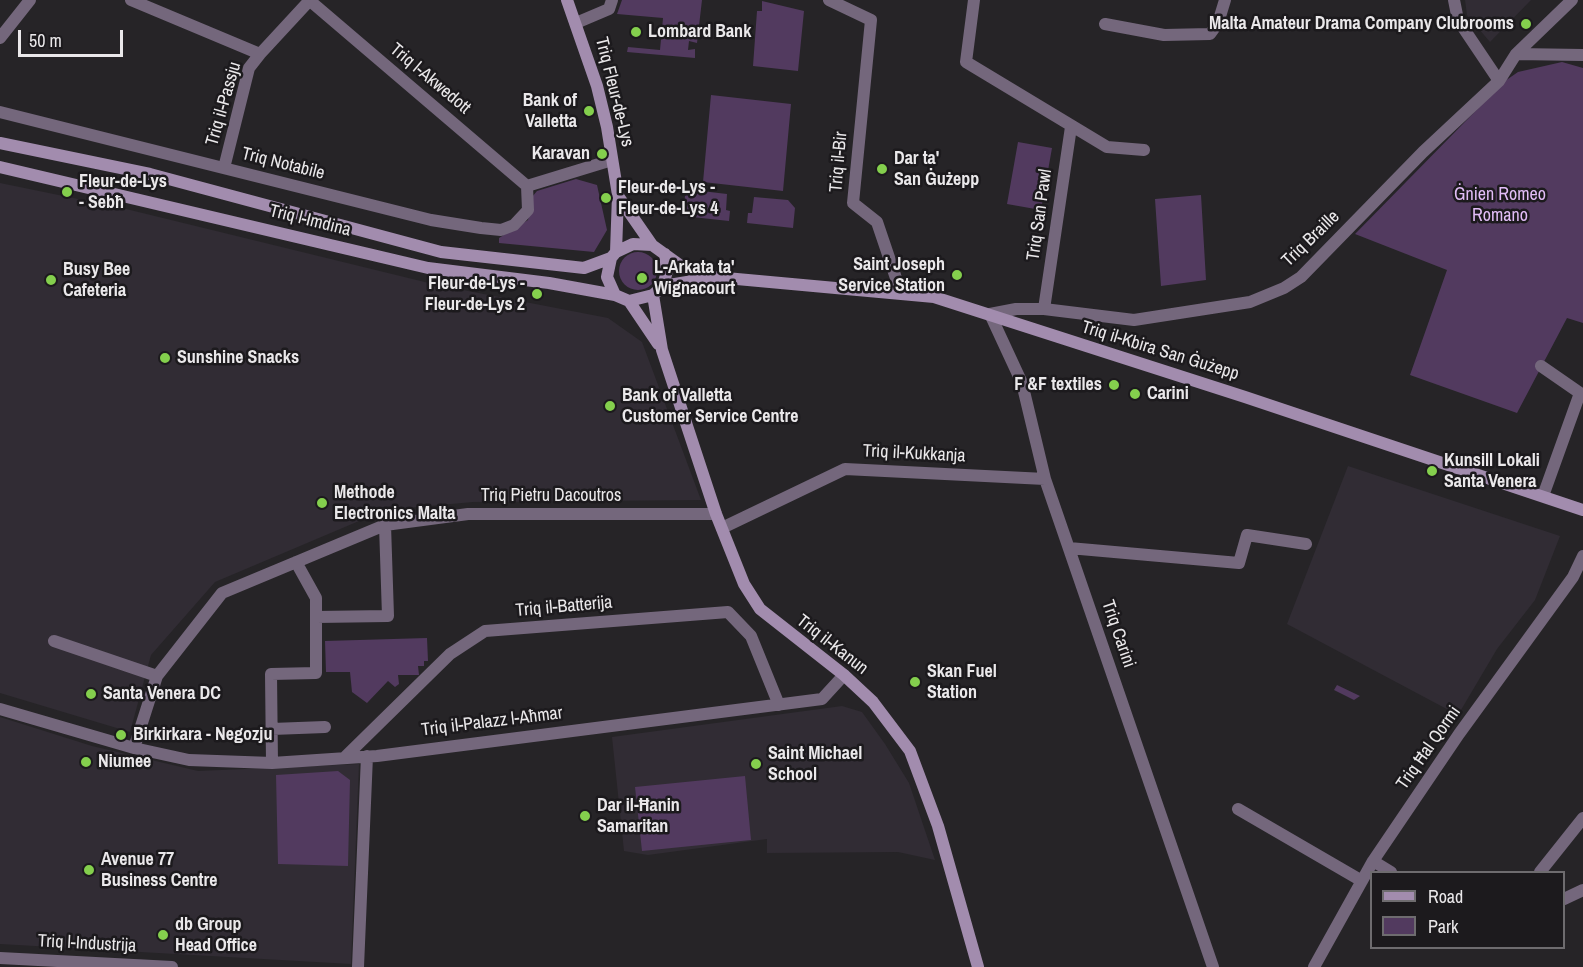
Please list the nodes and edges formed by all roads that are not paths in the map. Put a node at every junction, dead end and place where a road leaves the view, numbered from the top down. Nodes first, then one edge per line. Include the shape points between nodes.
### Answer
1 (30, 0) edge
2 (131, 0) edge
3 (310, 0) edge
4 (567, 0) edge
5 (829, 0) edge
6 (974, 0) edge
7 (1225, 0) edge
8 (1454, 0) edge
9 (1572, 0) edge
10 (611, 4) edge
11 (576, 23) junction
12 (1105, 24) dead end
13 (0, 38) edge
14 (260, 54) junction
15 (1516, 54) junction
16 (1583, 55) edge
17 (1499, 81) junction
18 (0, 112) edge
19 (1071, 127) junction
20 (0, 143) edge
21 (1144, 150) dead end
22 (612, 160) junction
23 (0, 166) edge
24 (224, 168) junction
25 (527, 186) junction
26 (618, 195) junction
27 (652, 245) junction
28 (665, 254) junction
29 (614, 255) junction
30 (715, 277) junction
31 (663, 286) junction
32 (901, 293) junction
33 (615, 295) junction
34 (653, 295) junction
35 (629, 301) junction
36 (1044, 309) junction
37 (990, 314) junction
38 (662, 350) junction
39 (1541, 366) dead end
40 (1581, 394) edge
41 (1045, 479) junction
42 (1543, 496) junction
43 (1583, 510) edge
44 (716, 514) junction
45 (385, 525) junction
46 (722, 528) junction
47 (1306, 544) dead end
48 (1070, 548) junction
49 (1583, 556) edge
50 (296, 562) junction
51 (316, 617) junction
52 (54, 641) dead end
53 (844, 675) junction
54 (157, 676) junction
55 (779, 705) junction
56 (0, 709) edge
57 (325, 727) dead end
58 (272, 729) junction
59 (134, 748) junction
60 (367, 756) junction
61 (344, 758) junction
62 (272, 763) junction
63 (1238, 810) dead end
64 (1583, 818) edge
65 (1373, 861) junction
66 (1388, 871) edge
67 (1541, 871) edge
68 (1362, 881) junction
69 (1583, 890) edge
70 (1565, 898) edge
71 (0, 958) edge
72 (52, 967) edge
73 (172, 967) edge
74 (358, 967) edge
75 (978, 967) edge
76 (1213, 967) edge
77 (1314, 967) edge

1 - 13 street
2 - 14 street
3 - 14 street, Triq il-Passju
3 - 25 street, Triq l-Akwedott
4 - 11 main road, Triq Fleur-de-Lys
5 - 32 street, Triq il-Bir via 871,20 853,203 878,222
6 - 19 street via 966,62
7 - 12 street via 1210,34 1164,35
8 - 17 street via 1458,20
9 - 15 street, Triq Braille
10 - 11 street
11 - 22 main road, Triq Fleur-de-Lys via 597,86
14 - 24 street, Triq il-Passju via 249,68
15 - 16 street
15 - 17 street, Triq Braille
17 - 36 street, Triq Braille via 1300,277 1284,288 1250,302 1134,320
18 - 24 street, Triq Notabile
19 - 21 street via 1107,147
19 - 36 street, Triq San Pawl
20 - 29 main road, Triq l-Imdina via 150,174 441,252 584,267
22 - 25 street
22 - 26 main road, Triq Fleur-de-Lys
23 - 33 main road, Triq l-Imdina via 428,268 549,282
24 - 25 street, Triq Notabile via 431,220 501,230 514,225 528,210
26 - 27 main road, Triq Fleur-de-Lys
26 - 29 main road, Triq Fleur-de-Lys
27 - 28 main road
27 - 29 main road via 633,244
28 - 30 main road, Triq il-Kbira San Ġużepp via 684,268
28 - 31 main road via 667,271
29 - 33 main road via 607,277
30 - 31 main road, Triq il-Kbira San Ġużepp
30 - 32 main road, Triq il-Kbira San Ġużepp
31 - 34 main road
32 - 37 main road, Triq il-Kbira San Ġużepp via 934,297
33 - 35 main road
34 - 35 main road
34 - 38 main road, Triq il-Kanun
35 - 38 main road, Triq il-Kanun
36 - 37 street, Triq Braille
37 - 41 street, Triq Carini via 1022,383
37 - 42 main road, Triq il-Kbira San Ġużepp
38 - 44 main road, Triq il-Kanun
39 - 40 street
40 - 42 street
41 - 46 street, Triq il-Kukkanja via 845,469
41 - 48 street, Triq Carini
42 - 43 main road, Triq il-Kbira San Ġużepp
44 - 45 street, Triq Pietru Dacoutros via 468,514
44 - 46 main road, Triq il-Kanun
45 - 50 street, Triq Pietru Dacoutros
45 - 51 street via 388,616
46 - 53 main road, Triq il-Kanun via 744,584 760,609
47 - 48 street via 1247,535 1239,564
48 - 76 street, Triq Carini
49 - 65 street, Triq Ħal Qormi via 1573,577
50 - 51 street via 316,598
50 - 54 street, Triq Pietru Dacoutros via 222,593
51 - 58 street via 316,673 271,674
52 - 54 street
53 - 55 street, Triq il-Palazz l-Aħmar via 822,699
53 - 75 main road, Triq il-Kanun via 873,702 910,751 938,826
54 - 59 street, Triq Pietru Dacoutros
55 - 60 street, Triq il-Palazz l-Aħmar
55 - 61 street, Triq il-Batterija via 751,636 728,612 485,631 450,654
56 - 59 street, Triq il-Palazz l-Aħmar
57 - 58 street
58 - 62 street
59 - 62 street, Triq il-Palazz l-Aħmar via 189,760
60 - 61 street, Triq il-Palazz l-Aħmar
60 - 74 street
61 - 62 street, Triq il-Palazz l-Aħmar
63 - 68 street
64 - 67 street
65 - 66 street
65 - 68 street, Triq Ħal Qormi
68 - 77 street, Triq Ħal Qormi
69 - 70 street
71 - 72 street, Triq l-Industrija
71 - 73 street, Triq l-Industrija

